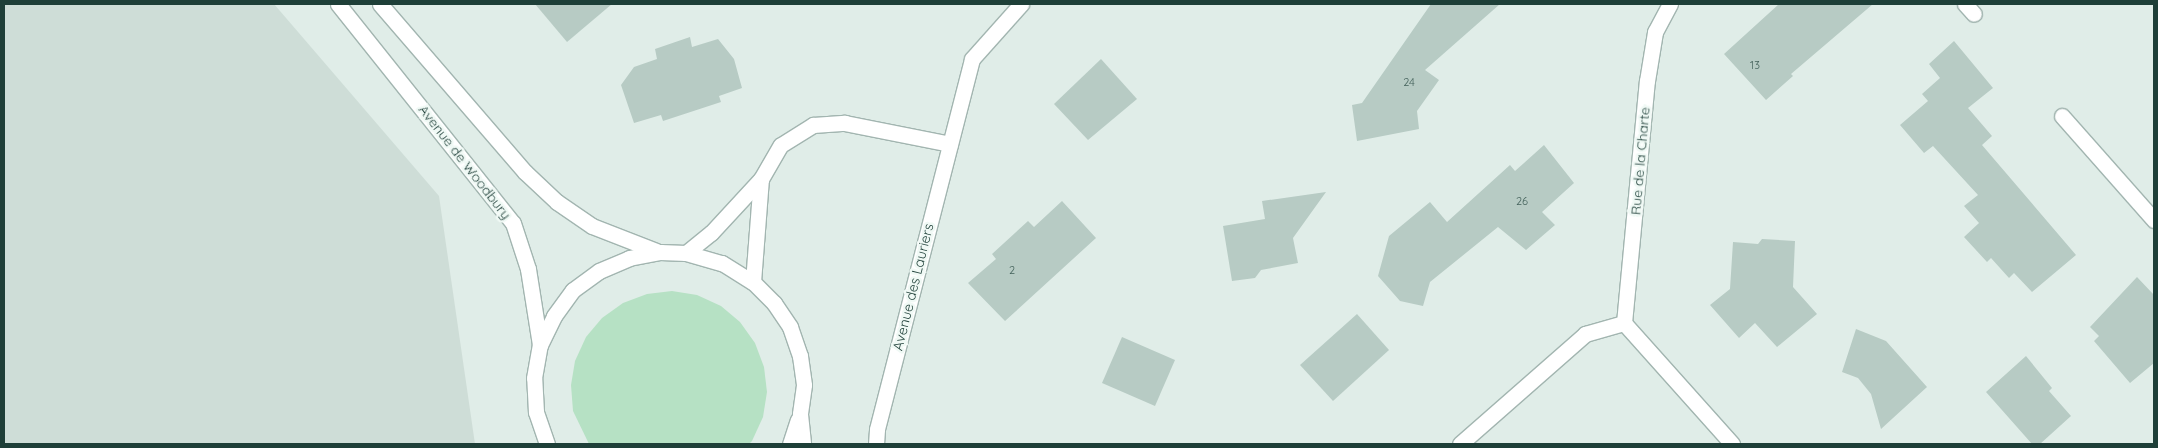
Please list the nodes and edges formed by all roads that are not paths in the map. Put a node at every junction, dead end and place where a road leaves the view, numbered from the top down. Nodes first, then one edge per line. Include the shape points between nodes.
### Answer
1 (338, 4) edge
2 (380, 4) edge
3 (1670, 4) edge
4 (1018, 5) edge
5 (2062, 116) dead end
6 (950, 144) junction
7 (760, 178) junction
8 (2154, 220) edge
9 (660, 252) junction
10 (686, 253) junction
11 (753, 282) junction
12 (1624, 323) junction
13 (540, 345) junction
14 (800, 414) junction
15 (877, 437) edge
16 (547, 444) edge
17 (790, 444) edge
18 (803, 444) edge
19 (1460, 444) edge
20 (1732, 444) edge

1 - 13 street, Avenue de Woodbury via 513,223 528,269
2 - 9 street, Avenue de Woodbury via 525,172 557,202 592,226 626,242
3 - 12 street, Rue de la Charte via 1655,32 1649,71
4 - 6 street, Avenue des Lauriers via 972,59
5 - 8 street
6 - 7 street via 845,123 813,125 781,145
6 - 15 street, Avenue des Lauriers
7 - 10 street via 711,233
7 - 11 street
9 - 10 street, Avenue de Woodbury
9 - 13 street, Avenue de Woodbury via 628,258 599,271 573,290 554,316
10 - 11 street, Avenue de Woodbury via 722,263
11 - 14 street, Avenue de Woodbury via 774,303 790,328 800,356 804,385
12 - 19 street via 1585,334
12 - 20 street
13 - 16 street, Avenue de Woodbury via 534,378 536,412
14 - 17 street, Avenue de Woodbury
14 - 18 street, Avenue de Woodbury

